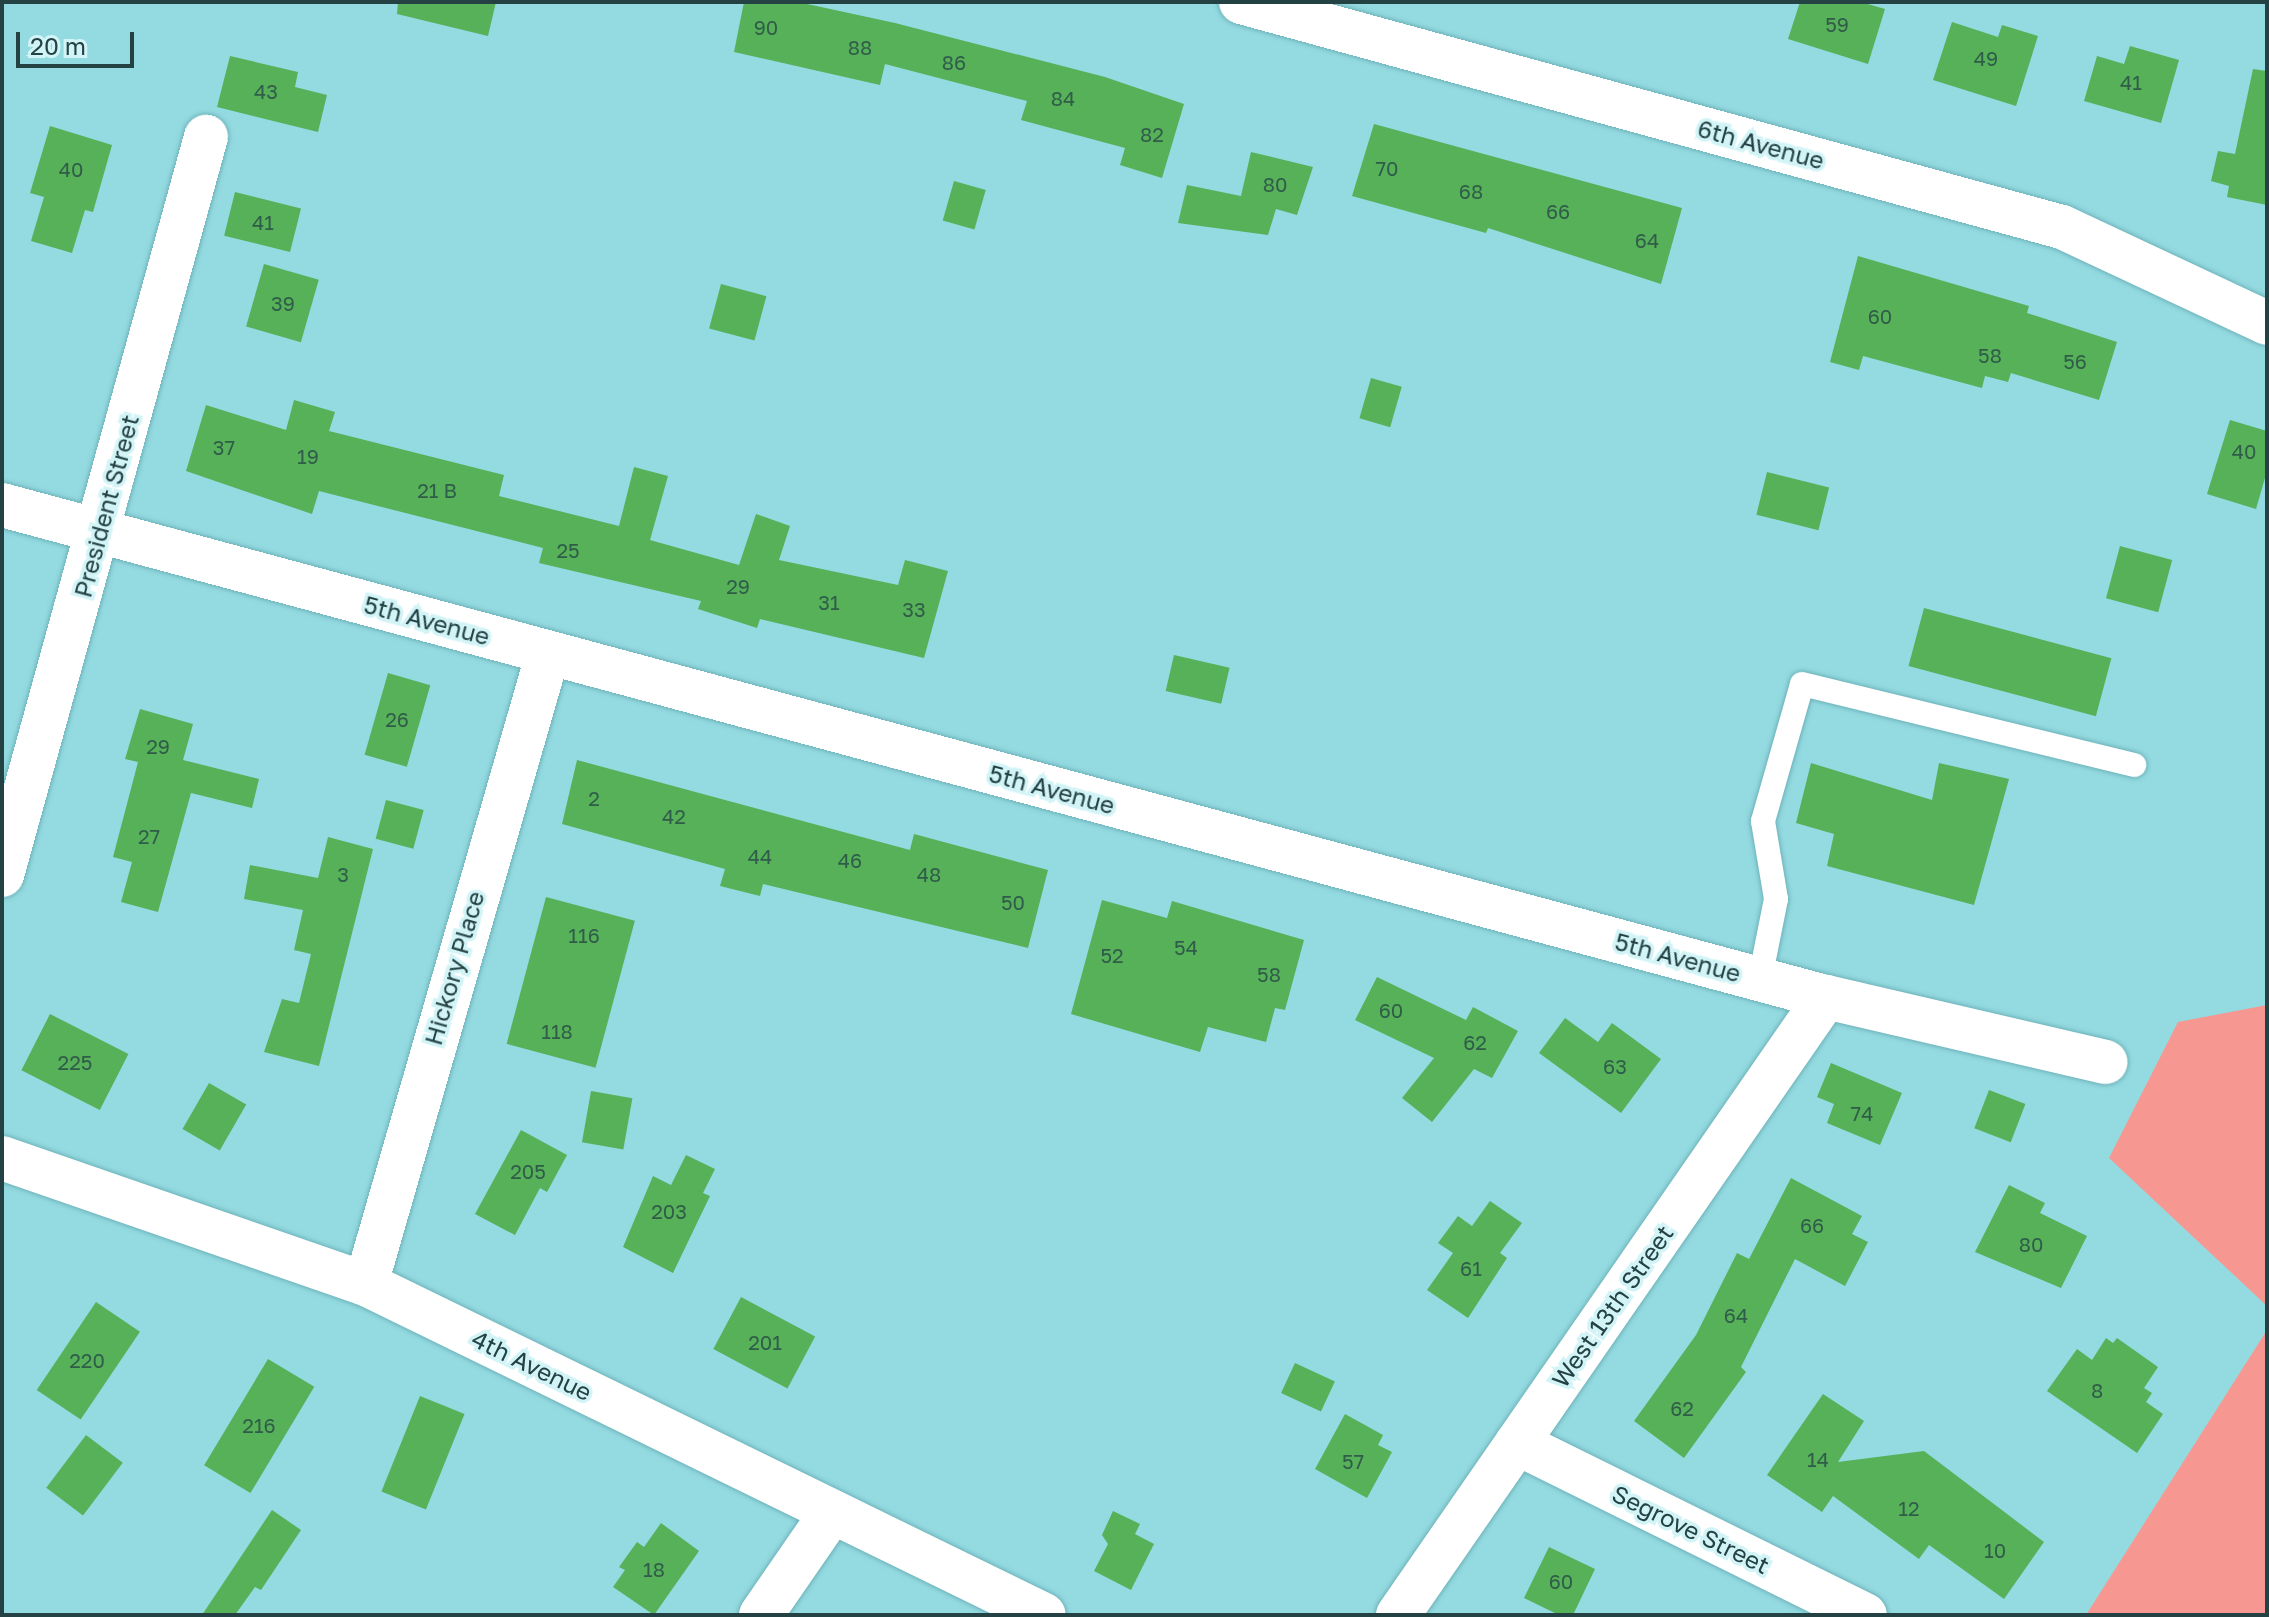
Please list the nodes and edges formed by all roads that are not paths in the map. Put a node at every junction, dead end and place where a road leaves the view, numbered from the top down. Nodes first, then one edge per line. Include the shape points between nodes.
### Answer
1 (1241, 2) edge
2 (206, 137) dead end
3 (2267, 323) edge
4 (2, 505) edge
5 (100, 530) junction
6 (548, 653) junction
7 (2134, 765) dead end
8 (2, 875) edge
9 (1760, 979) junction
10 (1826, 997) junction
11 (2106, 1062) dead end
12 (2, 1158) edge
13 (366, 1284) junction
14 (1517, 1443) junction
15 (832, 1512) junction
16 (761, 1615) edge
17 (1044, 1615) edge
18 (1398, 1615) edge
19 (1865, 1615) edge

1 - 3 street, 6th Avenue via 2062,227
2 - 5 street, President Street
4 - 5 street, 5th Avenue
5 - 6 street, 5th Avenue
5 - 8 street, President Street
6 - 9 street, 5th Avenue
6 - 13 street, Hickory Place
7 - 9 lane via 1802,684 1763,821 1776,899
9 - 10 street, 5th Avenue
10 - 11 street, 5th Avenue
10 - 14 street, West 13th Street
12 - 13 street, 4th Avenue
13 - 15 street, 4th Avenue
14 - 18 street, West 13th Street
14 - 19 street, Segrove Street
15 - 16 street
15 - 17 street, 4th Avenue

